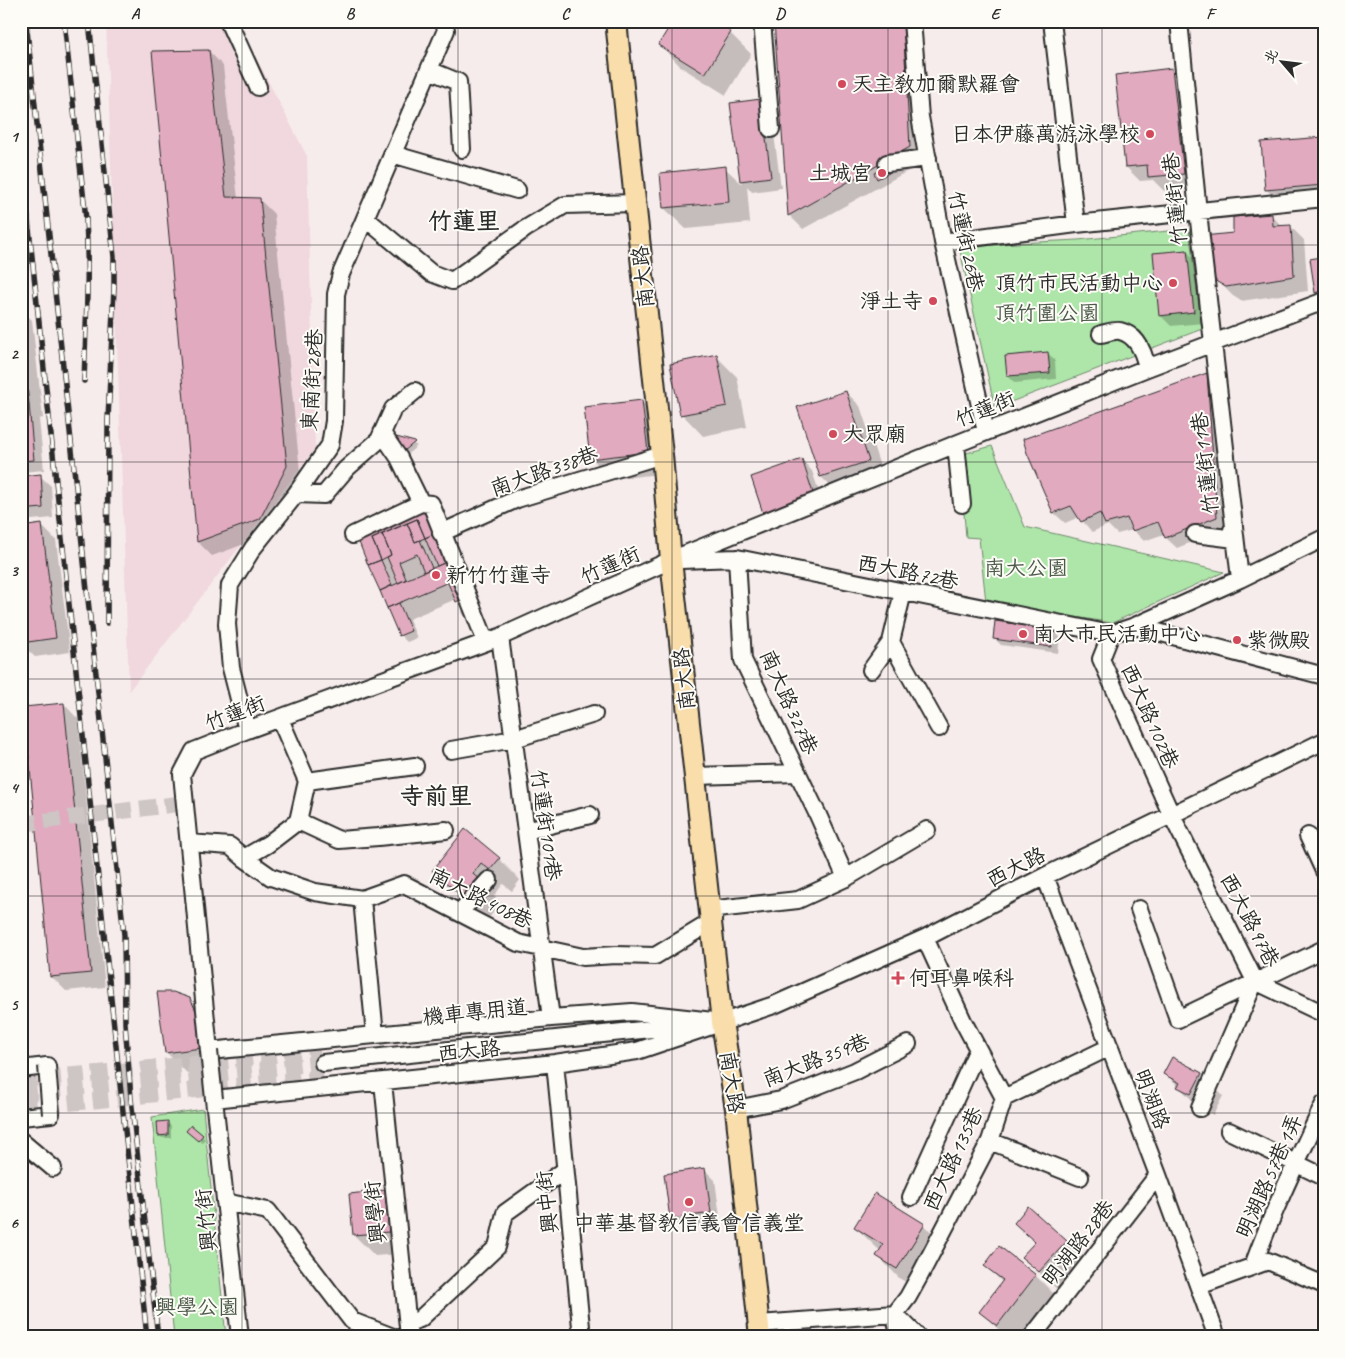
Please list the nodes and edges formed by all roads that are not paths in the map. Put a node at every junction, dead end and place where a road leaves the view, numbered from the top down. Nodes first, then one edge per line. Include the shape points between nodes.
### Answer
1 (228, 21) edge
2 (444, 21) edge
3 (616, 21) edge
4 (762, 21) edge
5 (912, 21) edge
6 (1052, 21) edge
7 (1179, 21) edge
8 (429, 70) junction
9 (258, 87) dead end
10 (771, 129) dead end
11 (462, 149) dead end
12 (392, 154) junction
13 (928, 158) junction
14 (887, 163) dead end
15 (517, 190) dead end
16 (1324, 198) edge
17 (635, 203) junction
18 (1198, 212) junction
19 (365, 218) junction
20 (1076, 224) junction
21 (943, 242) junction
22 (1324, 301) edge
23 (1101, 334) dead end
24 (1212, 342) junction
25 (1147, 368) junction
26 (415, 391) dead end
27 (986, 432) junction
28 (382, 433) junction
29 (956, 444) junction
30 (662, 454) junction
31 (296, 494) junction
32 (421, 503) junction
33 (962, 504) dead end
34 (441, 533) junction
35 (354, 534) dead end
36 (1195, 534) dead end
37 (1324, 538) edge
38 (1235, 539) junction
39 (736, 558) junction
40 (671, 560) junction
41 (1240, 579) junction
42 (903, 592) junction
43 (1135, 626) junction
44 (1111, 634) junction
45 (493, 639) junction
46 (891, 642) junction
47 (871, 670) dead end
48 (1324, 676) edge
49 (594, 714) dead end
50 (280, 719) junction
51 (939, 728) dead end
52 (247, 730) junction
53 (514, 739) junction
54 (1324, 741) edge
55 (451, 750) dead end
56 (416, 766) dead end
57 (798, 773) junction
58 (695, 776) junction
59 (307, 782) junction
60 (1171, 814) junction
61 (590, 815) dead end
62 (298, 820) junction
63 (446, 830) dead end
64 (927, 830) dead end
65 (526, 831) junction
66 (1308, 836) dead end
67 (190, 843) junction
68 (244, 858) junction
69 (1324, 871) edge
70 (1044, 876) junction
71 (846, 878) junction
72 (489, 880) dead end
73 (362, 900) junction
74 (1139, 909) dead end
75 (460, 912) junction
76 (710, 922) junction
77 (925, 938) junction
78 (541, 948) junction
79 (1324, 948) edge
80 (1255, 981) junction
81 (632, 1012) junction
82 (1324, 1014) edge
83 (550, 1018) junction
84 (722, 1022) junction
85 (375, 1035) junction
86 (908, 1044) dead end
87 (1110, 1047) junction
88 (978, 1049) junction
89 (210, 1051) junction
90 (637, 1051) junction
91 (323, 1063) junction
92 (555, 1063) junction
93 (21, 1069) edge
94 (382, 1082) junction
95 (1004, 1098) junction
96 (214, 1099) junction
97 (1324, 1104) edge
98 (1200, 1108) dead end
99 (736, 1109) junction
100 (21, 1117) edge
101 (1229, 1132) dead end
102 (990, 1140) junction
103 (21, 1141) edge
104 (1296, 1163) junction
105 (53, 1168) dead end
106 (566, 1170) junction
107 (1158, 1175) junction
108 (1080, 1177) dead end
109 (1324, 1177) edge
110 (911, 1198) dead end
111 (226, 1202) junction
112 (1253, 1266) junction
113 (1324, 1284) edge
114 (1199, 1286) junction
115 (895, 1314) junction
116 (409, 1330) edge
117 (760, 1330) edge
118 (240, 1337) edge
119 (393, 1337) edge
120 (582, 1337) edge
121 (899, 1337) edge
122 (918, 1337) edge
123 (1032, 1337) edge
124 (1217, 1337) edge

1 - 9 street
2 - 8 street, 東南街28巷 via 446,30
3 - 17 main road, 南大路
4 - 10 street
5 - 13 street, 竹蓮街26巷 via 920,117
6 - 20 street
7 - 18 street, 竹蓮街8巷
8 - 11 street via 458,82
8 - 12 street, 東南街28巷
12 - 15 street
12 - 19 street, 東南街28巷
13 - 14 street
13 - 21 street, 竹蓮街26巷
16 - 18 street
17 - 19 street via 565,205 452,281 431,273
17 - 30 main road, 南大路
18 - 20 street
18 - 24 street, 竹蓮街8巷
19 - 31 street, 東南街28巷 via 336,294 334,421 330,445
20 - 21 street
21 - 27 street, 竹蓮街26巷
22 - 24 street, 竹蓮街
23 - 25 street via 1120,331 1135,338 1145,356
24 - 25 street, 竹蓮街
24 - 38 street, 竹蓮街11巷
25 - 27 street, 竹蓮街
26 - 28 street via 393,409
27 - 29 street, 竹蓮街
28 - 31 street via 379,440 346,469 324,495
28 - 32 street via 399,458
29 - 33 street
29 - 40 street, 竹蓮街
30 - 34 street, 南大路338巷 via 518,499
30 - 40 main road, 南大路
31 - 52 street, 東南街28巷 via 253,548 230,585 227,624 231,668
32 - 34 street via 431,504
32 - 35 street
34 - 45 street
36 - 38 street
37 - 41 street, 西大路72巷
38 - 41 street, 竹蓮街11巷
39 - 40 street, 西大路72巷
39 - 42 street, 西大路72巷
39 - 57 street, 南大路327巷 via 743,660
40 - 45 street, 竹蓮街
40 - 58 main road, 南大路
41 - 43 street, 西大路72巷
42 - 44 street, 西大路72巷
42 - 46 street
43 - 44 street, 西大路72巷
43 - 48 street
44 - 60 street, 西大路102巷 via 1102,659
45 - 50 street, 竹蓮街
45 - 53 street, 竹蓮街101巷
46 - 47 street
46 - 51 street
49 - 53 street
50 - 52 street, 竹蓮街
50 - 59 street
52 - 67 street, 竹蓮街 via 194,752 182,774
53 - 55 street
53 - 65 street, 竹蓮街101巷
54 - 60 street, 西大路
56 - 59 street
57 - 58 street, 南大路327巷
57 - 71 street, 南大路327巷
58 - 76 main road, 南大路
59 - 62 street
60 - 70 street, 西大路
60 - 80 street, 西大路97巷
61 - 65 street
62 - 63 street via 338,840
62 - 68 street
64 - 71 street
65 - 78 street, 竹蓮街101巷
66 - 69 street
67 - 68 street via 230,846
67 - 89 street, 竹蓮街
68 - 73 street via 271,877 315,892
70 - 77 street, 西大路
70 - 87 street, 明湖路
71 - 76 street via 798,900 718,909
72 - 75 street
73 - 75 street, 南大路408巷 via 404,884
73 - 85 street
74 - 80 street via 1178,1019
75 - 78 street, 南大路408巷 via 518,943
76 - 78 street, 南大路408巷 via 655,956 583,957
76 - 84 main road, 南大路
77 - 84 street, 西大路 via 774,1005
77 - 88 street, 西大路135巷
78 - 83 street, 竹蓮街101巷
79 - 80 street
80 - 82 street, 西大路97巷
80 - 98 street
81 - 83 street, 西大路
81 - 84 street, 西大路
81 - 91 street, 機車專用道 via 612,1019
83 - 85 street, 西大路
84 - 90 street, 西大路
84 - 91 street, 西大路
84 - 99 main road, 南大路
85 - 89 street, 西大路
86 - 99 street, 南大路359巷 via 855,1071 781,1100
87 - 95 street
87 - 107 street, 明湖路
88 - 95 street, 西大路135巷
88 - 110 street
89 - 96 street, 興竹街, bridge
90 - 91 street via 612,1048
90 - 92 street, 西大路
92 - 94 street, 西大路
92 - 106 street, 興中街
93 - 100 street, bridge via 47,1066 50,1114
94 - 96 street, 西大路
94 - 116 street, 興學街
95 - 102 street, 西大路135巷
96 - 111 street, 興竹街
97 - 104 street, 明湖路57巷1弄
99 - 117 main road, 南大路
101 - 104 street
102 - 108 street
102 - 115 street, 西大路135巷 via 908,1298
103 - 105 street
104 - 109 street
104 - 112 street, 明湖路57巷1弄
106 - 116 street via 505,1213 497,1247
106 - 120 street, 興中街
107 - 114 street, 明湖路
107 - 123 street, 明湖路28巷
111 - 118 street, 興竹街
111 - 119 street via 268,1211 352,1321
112 - 113 street via 1268,1260
112 - 114 street
114 - 124 street, 明湖路
115 - 117 street
115 - 121 street
115 - 122 street

